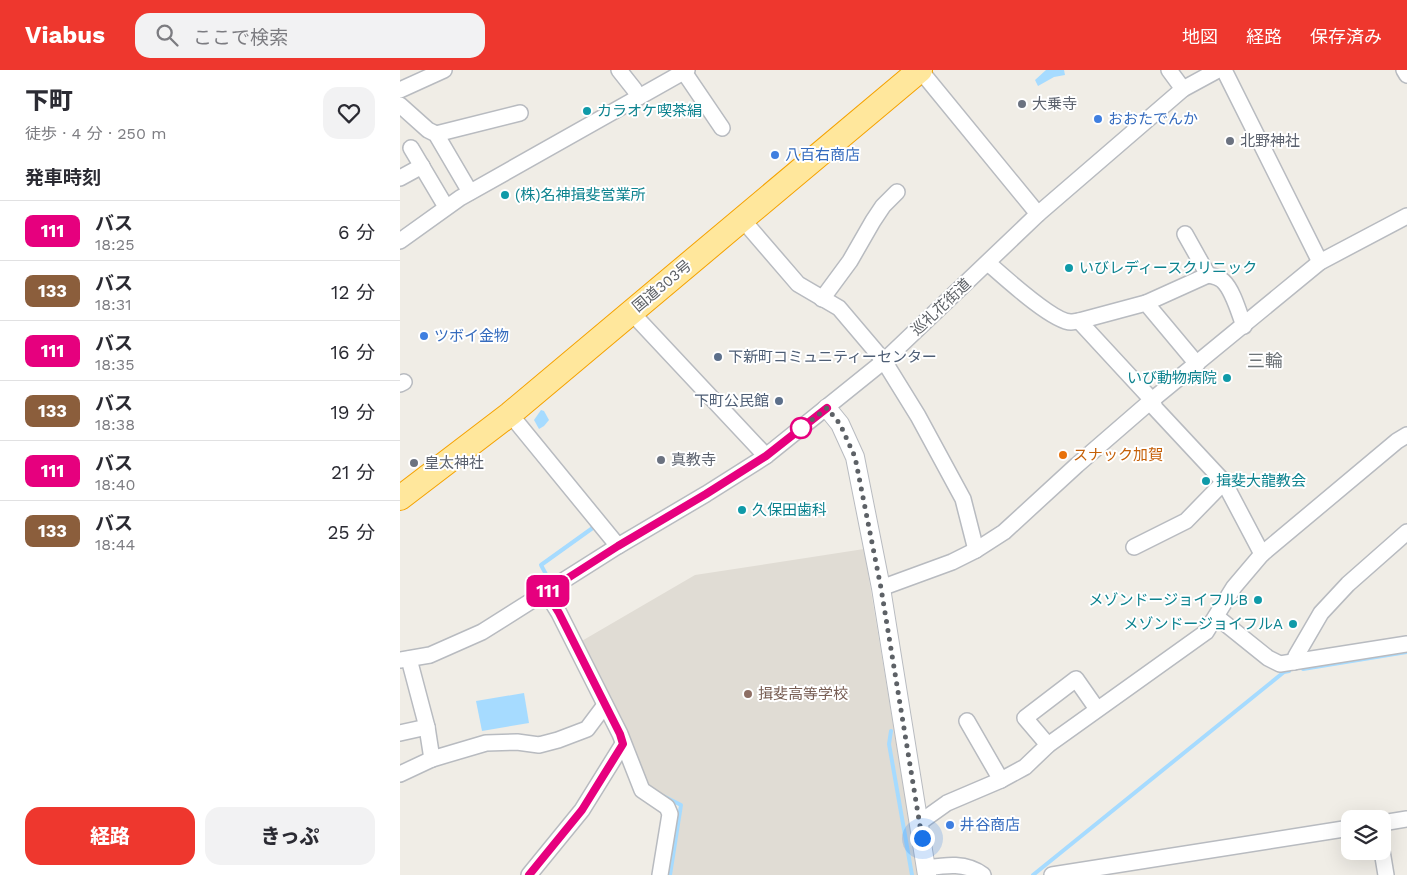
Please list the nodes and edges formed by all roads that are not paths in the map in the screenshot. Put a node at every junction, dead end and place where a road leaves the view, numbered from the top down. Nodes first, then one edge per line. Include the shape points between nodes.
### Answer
1 (444, 70) edge
2 (619, 70) edge
3 (920, 70) edge
4 (1169, 70) edge
5 (1218, 70) edge
6 (1224, 70) edge
7 (1404, 70) edge
8 (686, 71) edge
9 (1407, 75) edge
10 (1183, 89) junction
11 (400, 90) edge
12 (639, 97) junction
13 (400, 106) edge
14 (520, 113) dead end
15 (722, 128) dead end
16 (436, 134) junction
17 (412, 148) dead end
18 (422, 166) junction
19 (400, 178) edge
20 (470, 192) junction
21 (897, 192) dead end
22 (446, 207) junction
23 (1038, 214) junction
24 (742, 219) junction
25 (1406, 219) edge
26 (1185, 234) dead end
27 (400, 242) edge
28 (1320, 262) junction
29 (988, 263) junction
30 (1208, 276) junction
31 (822, 299) junction
32 (1146, 303) junction
33 (631, 312) junction
34 (1079, 320) junction
35 (1244, 326) junction
36 (884, 361) junction
37 (1197, 364) junction
38 (1152, 400) junction
39 (827, 408) junction
40 (510, 414) junction
41 (1407, 435) edge
42 (766, 456) junction
43 (1224, 482) junction
44 (402, 493) edge
45 (1407, 532) edge
46 (618, 546) junction
47 (1134, 547) dead end
48 (976, 550) junction
49 (1262, 554) junction
50 (881, 588) junction
51 (546, 592) junction
52 (1217, 617) junction
53 (1407, 644) edge
54 (403, 657) edge
55 (1294, 662) junction
56 (606, 705) junction
57 (1097, 709) junction
58 (967, 721) dead end
59 (427, 727) junction
60 (400, 733) edge
61 (623, 744) junction
62 (1048, 744) junction
63 (432, 759) junction
64 (400, 774) edge
65 (1000, 780) junction
66 (1407, 819) edge
67 (1391, 822) edge
68 (919, 823) junction
69 (1341, 829) edge
70 (1384, 860) edge
71 (927, 871) edge
72 (529, 875) edge
73 (660, 875) edge
74 (983, 875) edge
75 (1052, 875) edge
76 (1386, 875) edge

1 - 11 street
2 - 12 street
3 - 23 street
3 - 24 highway, 国道303号
4 - 10 street
5 - 10 street, 巡礼花街道
6 - 28 street
7 - 9 street
8 - 12 street
8 - 15 street
10 - 23 street, 巡礼花街道
12 - 20 street
13 - 16 street
14 - 16 street
16 - 20 street
17 - 18 street
18 - 19 street
18 - 22 street
20 - 22 street
21 - 31 street via 883,206 850,261
22 - 27 street
23 - 29 street, 巡礼花街道
24 - 31 street via 798,284
24 - 33 highway, 国道303号
25 - 28 street
26 - 30 street
28 - 35 street
29 - 34 street via 1035,303 1070,322
29 - 36 street, 巡礼花街道
30 - 32 street
30 - 35 street via 1222,280 1226,285
31 - 36 street via 839,308
32 - 34 street
32 - 37 street
33 - 40 highway, 国道303号
33 - 42 street
34 - 38 street
35 - 37 street
36 - 39 street, 巡礼花街道
36 - 48 street via 963,499
37 - 38 street
38 - 43 street via 1155,408
38 - 48 street via 1004,532
39 - 42 street, 巡礼花街道
39 - 50 street via 840,424 855,457
40 - 44 highway, 国道303号
40 - 46 street
41 - 49 street
42 - 46 street, 巡礼花街道
43 - 47 street via 1186,520
43 - 49 street
45 - 55 street via 1320,613
46 - 51 street, 巡礼花街道
48 - 50 street
49 - 52 street via 1234,588
50 - 68 street
51 - 54 street, 巡礼花街道 via 482,632 430,655
51 - 56 street
52 - 55 street via 1268,658 1280,664
52 - 57 street via 1206,632
53 - 55 street
54 - 59 street
56 - 61 street
56 - 63 street via 587,729 558,740 539,745 486,743
57 - 62 street
57 - 62 street via 1076,679 1025,718
58 - 65 street
59 - 60 street
59 - 63 street
61 - 72 street via 582,810
61 - 73 street via 642,790 666,807 670,814
62 - 65 street via 1025,766
63 - 64 street
65 - 68 street via 948,803
66 - 67 street
68 - 71 street
69 - 75 street
70 - 76 street
71 - 74 street via 957,864

